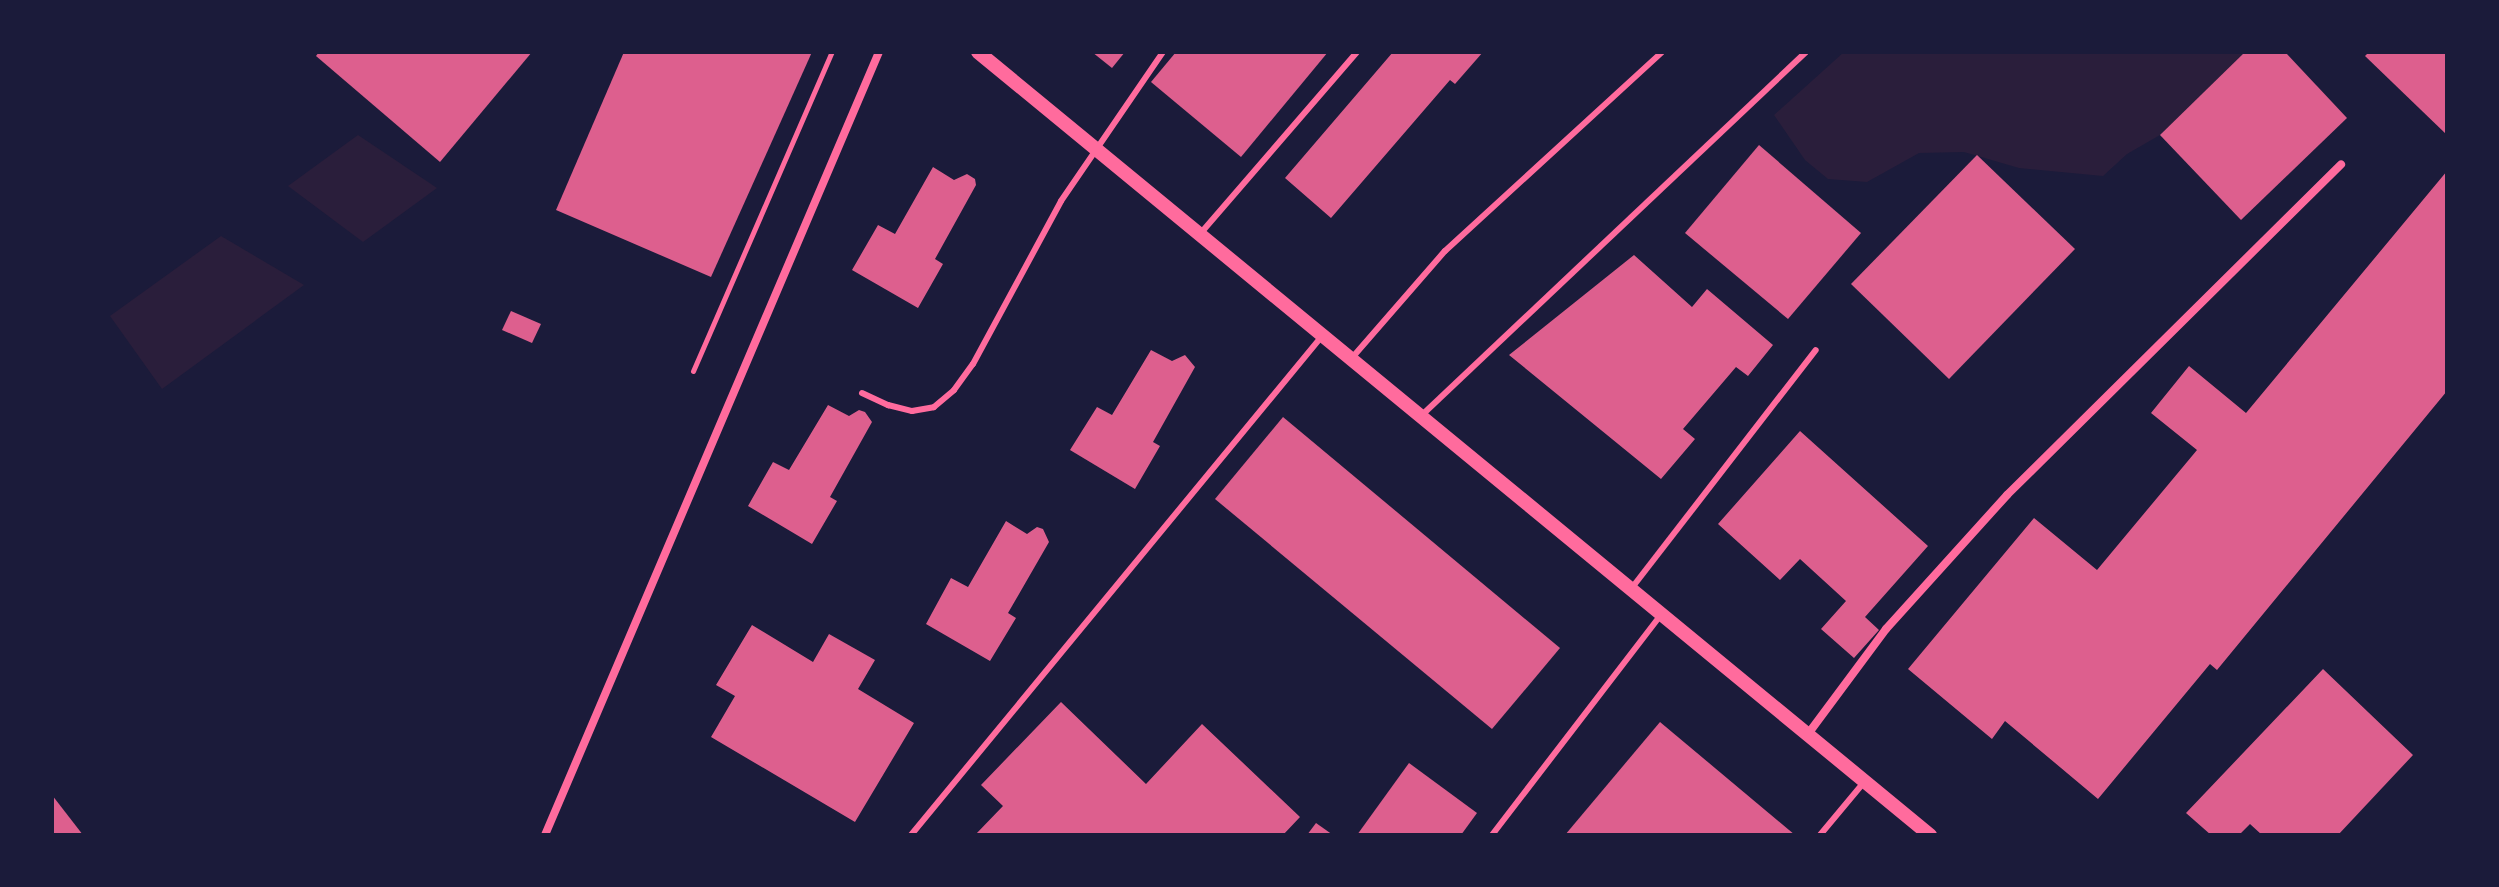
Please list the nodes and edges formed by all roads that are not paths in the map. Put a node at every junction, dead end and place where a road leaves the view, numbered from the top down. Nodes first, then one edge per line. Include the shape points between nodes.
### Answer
1 (879, 52) edge
2 (978, 52) edge
3 (1163, 52) edge
4 (1357, 52) edge
5 (1662, 52) edge
6 (1806, 52) edge
7 (1094, 148) junction
8 (2341, 164) dead end
9 (1199, 235) junction
10 (1322, 336) junction
11 (1816, 350) dead end
12 (1351, 359) junction
13 (862, 393) dead end
14 (1421, 416) junction
15 (1631, 589) junction
16 (1661, 615) junction
17 (1808, 734) junction
18 (1865, 781) junction
19 (545, 835) edge
20 (911, 835) edge
21 (1492, 835) edge
22 (1820, 835) edge
23 (1930, 835) edge

1 - 19 street
2 - 7 street
3 - 7 lane
4 - 9 lane
5 - 12 lane via 1445,251
6 - 14 lane
7 - 9 street
7 - 13 lane via 954,390 934,407 912,411
8 - 17 street via 2007,495 1878,638
9 - 10 street
10 - 12 street
10 - 20 lane
11 - 15 lane
12 - 14 street
14 - 15 street
15 - 16 street
16 - 17 street
16 - 21 lane
17 - 18 street
18 - 22 lane
18 - 23 street

